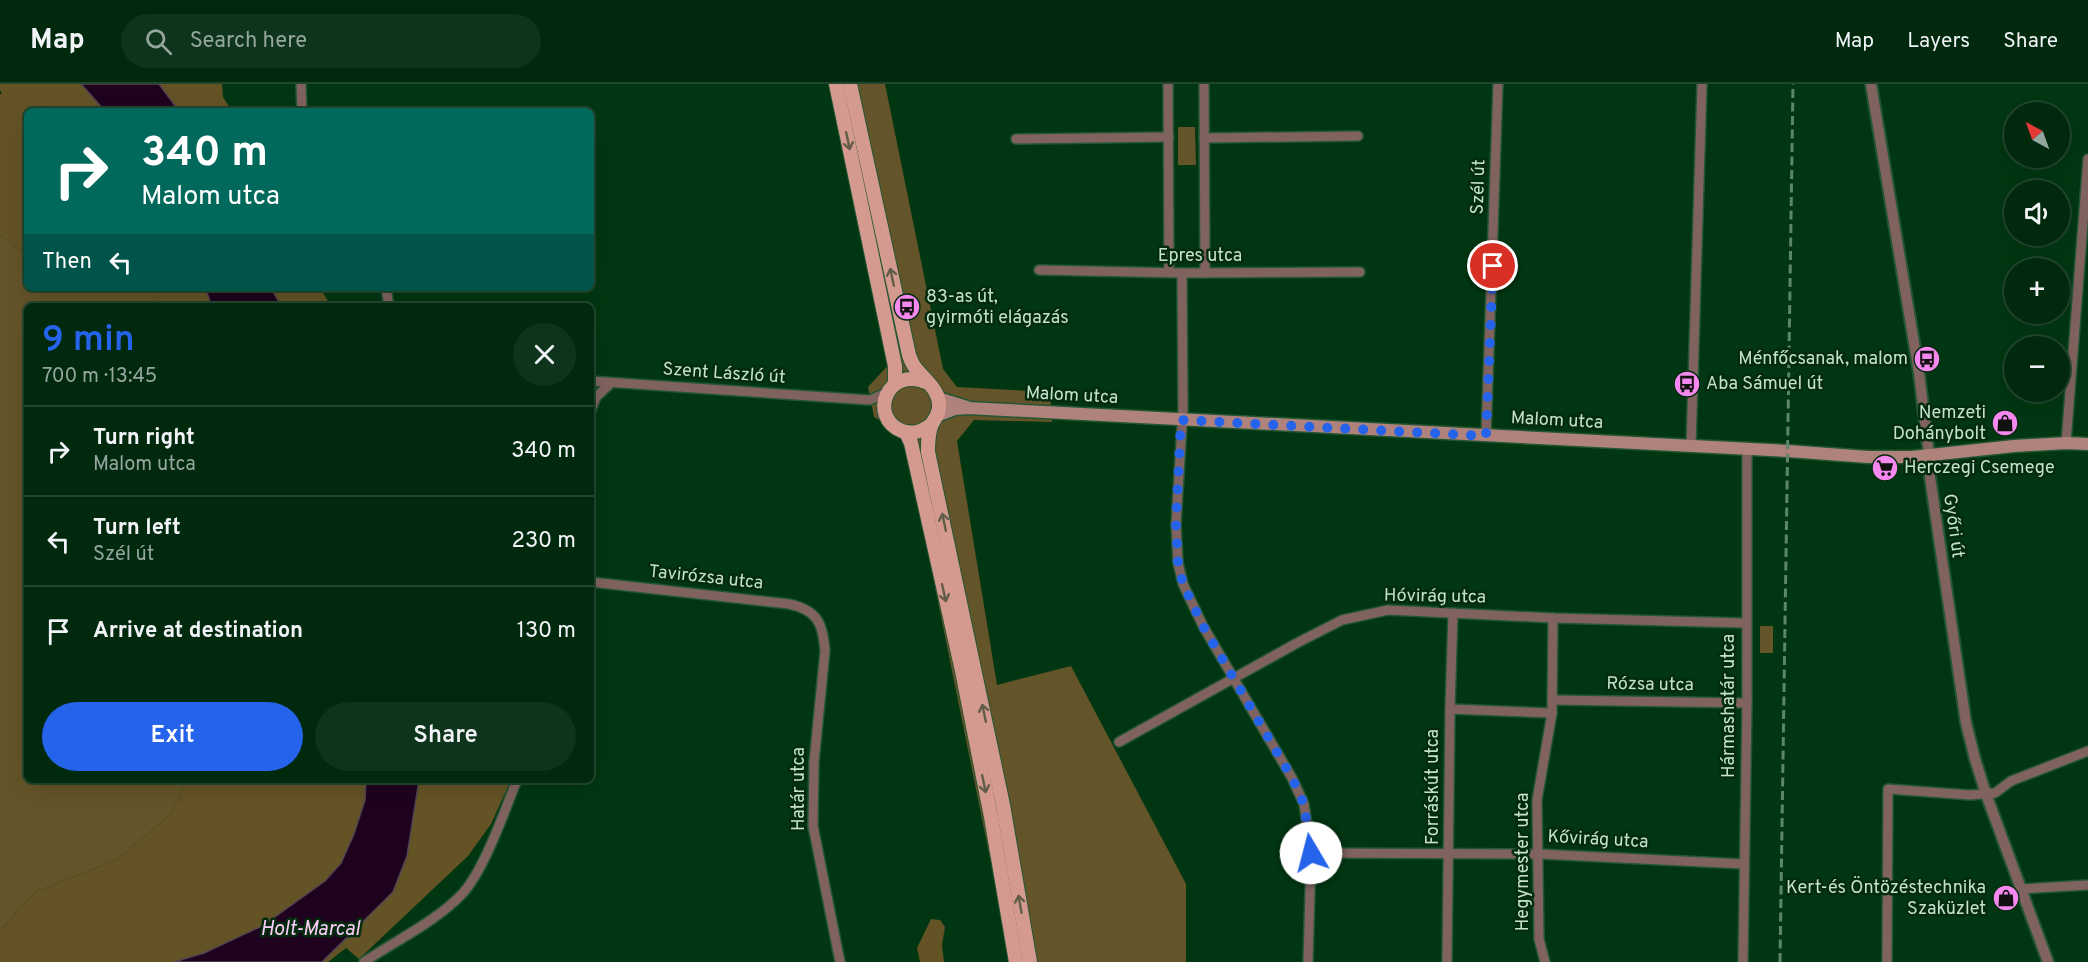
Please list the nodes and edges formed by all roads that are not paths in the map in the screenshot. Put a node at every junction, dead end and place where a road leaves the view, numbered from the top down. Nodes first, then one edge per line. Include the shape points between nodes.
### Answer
1 (302, 84) edge
2 (836, 84) edge
3 (850, 84) edge
4 (1168, 84) edge
5 (1204, 84) edge
6 (1498, 84) edge
7 (1702, 84) edge
8 (1871, 84) edge
9 (302, 108) edge
10 (1358, 136) dead end
11 (1169, 137) junction
12 (1204, 138) junction
13 (1016, 139) dead end
14 (2088, 159) edge
15 (1039, 270) dead end
16 (1169, 272) junction
17 (1360, 272) dead end
18 (1182, 273) junction
19 (1205, 273) junction
20 (594, 381) edge
21 (611, 383) junction
22 (928, 383) junction
23 (891, 388) junction
24 (938, 398) junction
25 (870, 400) junction
26 (594, 402) edge
27 (968, 408) junction
28 (886, 416) junction
29 (935, 420) junction
30 (1181, 420) junction
31 (906, 432) junction
32 (1486, 436) junction
33 (2066, 443) junction
34 (2088, 444) edge
35 (1691, 446) junction
36 (1747, 449) junction
37 (1929, 455) junction
38 (594, 582) edge
39 (1454, 613) junction
40 (815, 615) joint
41 (1553, 618) junction
42 (1745, 623) junction
43 (1234, 679) junction
44 (1553, 700) junction
45 (1747, 703) junction
46 (1450, 709) junction
47 (1552, 713) junction
48 (1119, 742) dead end
49 (2088, 751) edge
50 (516, 783) edge
51 (1986, 794) junction
52 (1311, 853) junction
53 (1449, 854) junction
54 (1539, 854) junction
55 (1744, 864) junction
56 (2088, 885) edge
57 (2021, 889) junction
58 (363, 962) edge
59 (840, 962) edge
60 (1016, 962) edge
61 (1030, 962) edge
62 (1308, 962) edge
63 (1447, 962) edge
64 (1545, 962) edge
65 (1743, 962) edge
66 (1887, 962) edge
67 (2048, 962) edge

1 - 9 street
2 -> 23 main road via 895,366
22 -> 3 main road via 909,355
4 - 11 street
5 - 12 street
6 - 32 street, Szél út
7 - 35 street
8 - 37 street, Győri út
10 - 12 street
11 - 13 street
11 - 16 street
12 - 19 street
14 - 33 street
15 - 16 street, Epres utca
16 - 18 street, Epres utca
17 - 19 street, Epres utca
18 - 19 street, Epres utca
18 - 30 street
20 - 21 street, Szent László út
21 - 25 street, Szent László út
21 - 26 street
22 - 23 main road via 911,378
22 - 24 main road
23 - 25 street, Szent László út
23 - 28 main road via 884,408
24 - 27 main road
24 - 29 main road
25 - 28 street
27 - 29 main road via 956,409
27 - 30 main road, Malom utca
28 - 31 main road via 891,424
29 - 31 main road via 925,430
61 -> 29 main road via 1003,805 928,452
30 - 32 main road, Malom utca
30 - 43 street via 1178,563 1183,584 1203,626
31 -> 60 main road via 962,671
32 - 35 main road, Malom utca
33 - 34 main road, Malom utca
33 - 37 main road, Malom utca
35 - 36 main road, Malom utca
36 - 37 main road, Malom utca via 1868,457
36 - 42 street, Hármashatár utca
37 - 51 street, Győri út via 1966,723
38 - 40 street, Tavirózsa utca via 789,604
39 - 41 street, Hóvirág utca
39 - 43 street, Hóvirág utca via 1388,610 1342,620
39 - 46 street, Forráskút utca
40 - 59 street, Határ utca via 824,634 825,651 814,762 813,826
41 - 42 street, Hóvirág utca
41 - 44 street, Hegymester utca
42 - 45 street, Hármashatár utca
43 - 48 street, Hóvirág utca
43 - 52 street via 1304,804
44 - 45 street, Rózsa utca
44 - 47 street, Hegymester utca
45 - 55 street, Hármashatár utca
46 - 47 street
46 - 53 street, Forráskút utca
47 - 54 street, Hegymester utca via 1537,800
49 - 51 street
50 - 58 street via 479,870 462,894
51 - 57 street, Győri út
51 - 66 street via 1888,789
52 - 53 street, Kővirág utca
52 - 62 street
53 - 54 street, Kővirág utca
53 - 63 street, Forráskút utca
54 - 55 street, Kővirág utca
54 - 64 street, Hegymester utca via 1539,939
55 - 65 street, Hármashatár utca
56 - 57 street
57 - 67 street, Győri út

